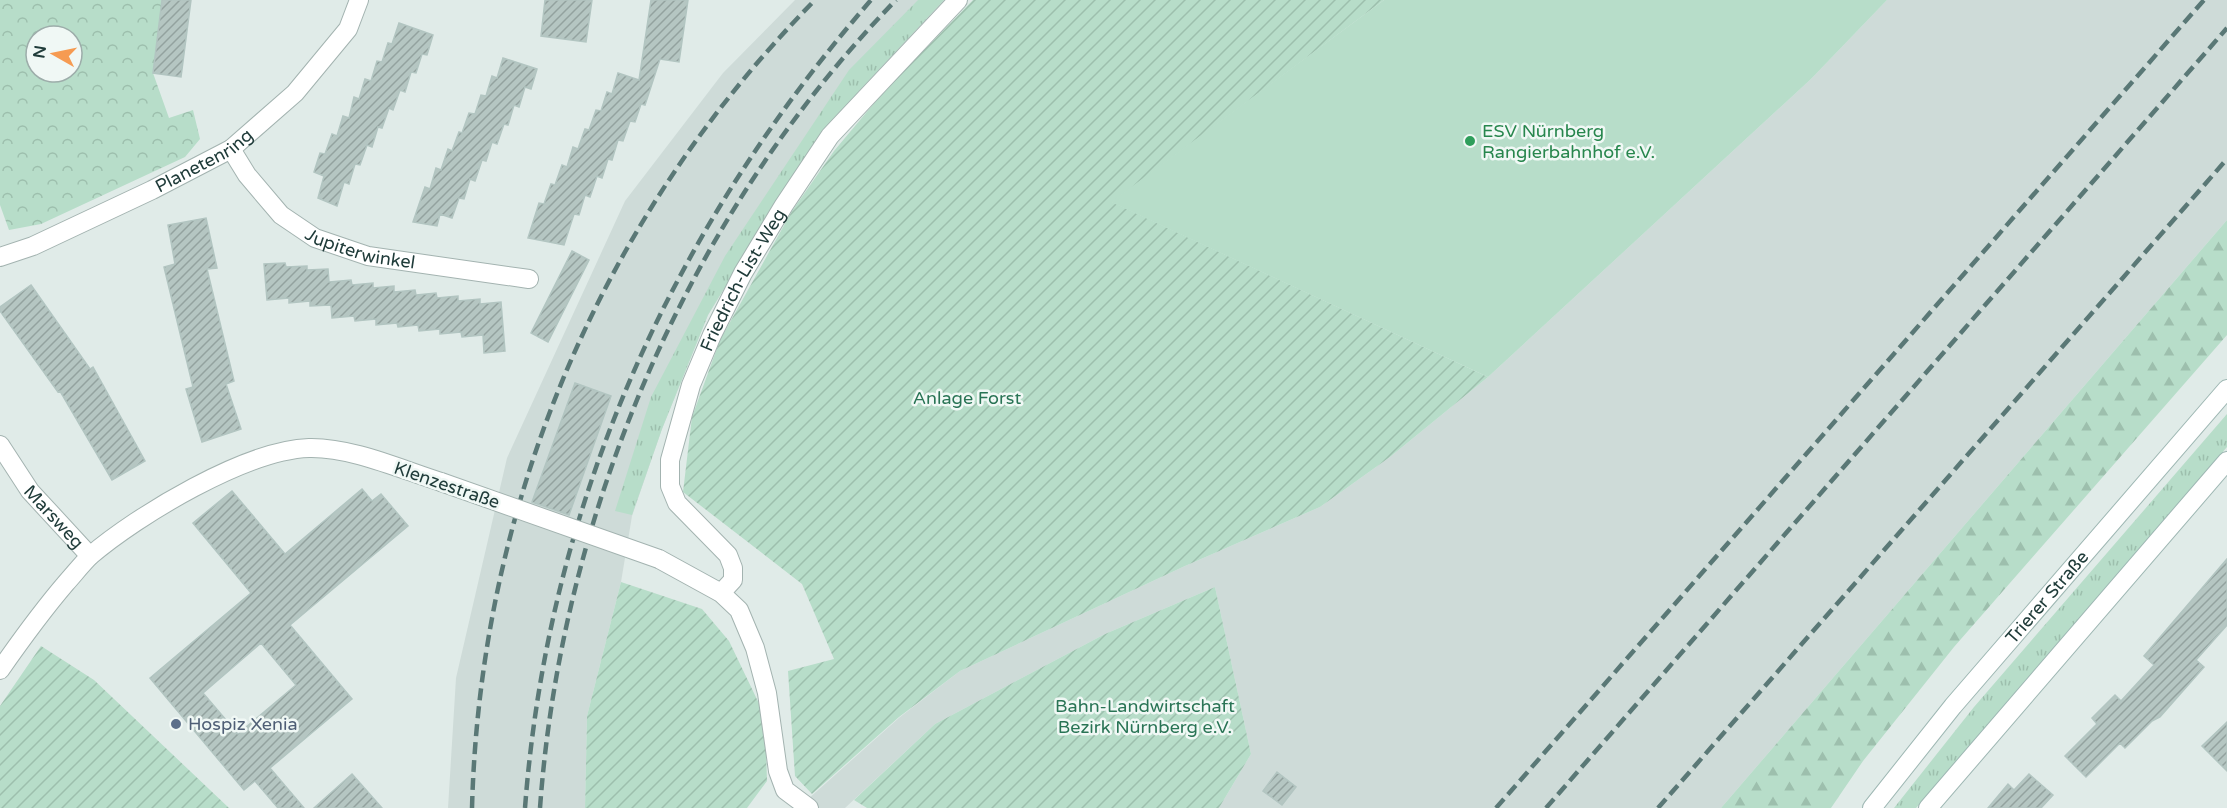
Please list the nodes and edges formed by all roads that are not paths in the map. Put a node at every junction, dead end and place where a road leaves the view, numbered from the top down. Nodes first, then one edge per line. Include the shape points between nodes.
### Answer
1 (359, 0) edge
2 (958, 0) edge
3 (231, 149) junction
4 (0, 257) edge
5 (529, 279) dead end
6 (2227, 389) edge
7 (0, 445) edge
8 (2227, 460) edge
9 (90, 556) junction
10 (721, 593) junction
11 (0, 670) edge
12 (809, 808) edge
13 (1872, 808) edge
14 (1928, 808) edge

1 - 3 street, Planetenring via 348,29 295,93
2 - 10 street, Friedrich-List-Weg via 830,136 744,273 711,335 691,385 670,460 669,486 677,503 728,555 734,568 733,580
3 - 4 street, Planetenring via 33,246
3 - 5 street, Jupiterwinkel via 281,215 315,238 369,255
6 - 13 street, Trierer Straße via 1953,706
7 - 9 street, Marsweg via 30,491
8 - 14 street
9 - 10 street, Klenzestraße, bridge via 157,507 234,468 265,455 308,448 367,458 441,482 659,559
9 - 11 street, Klenzestraße via 31,625
10 - 12 street, Klenzestraße via 739,610 755,648 785,790

